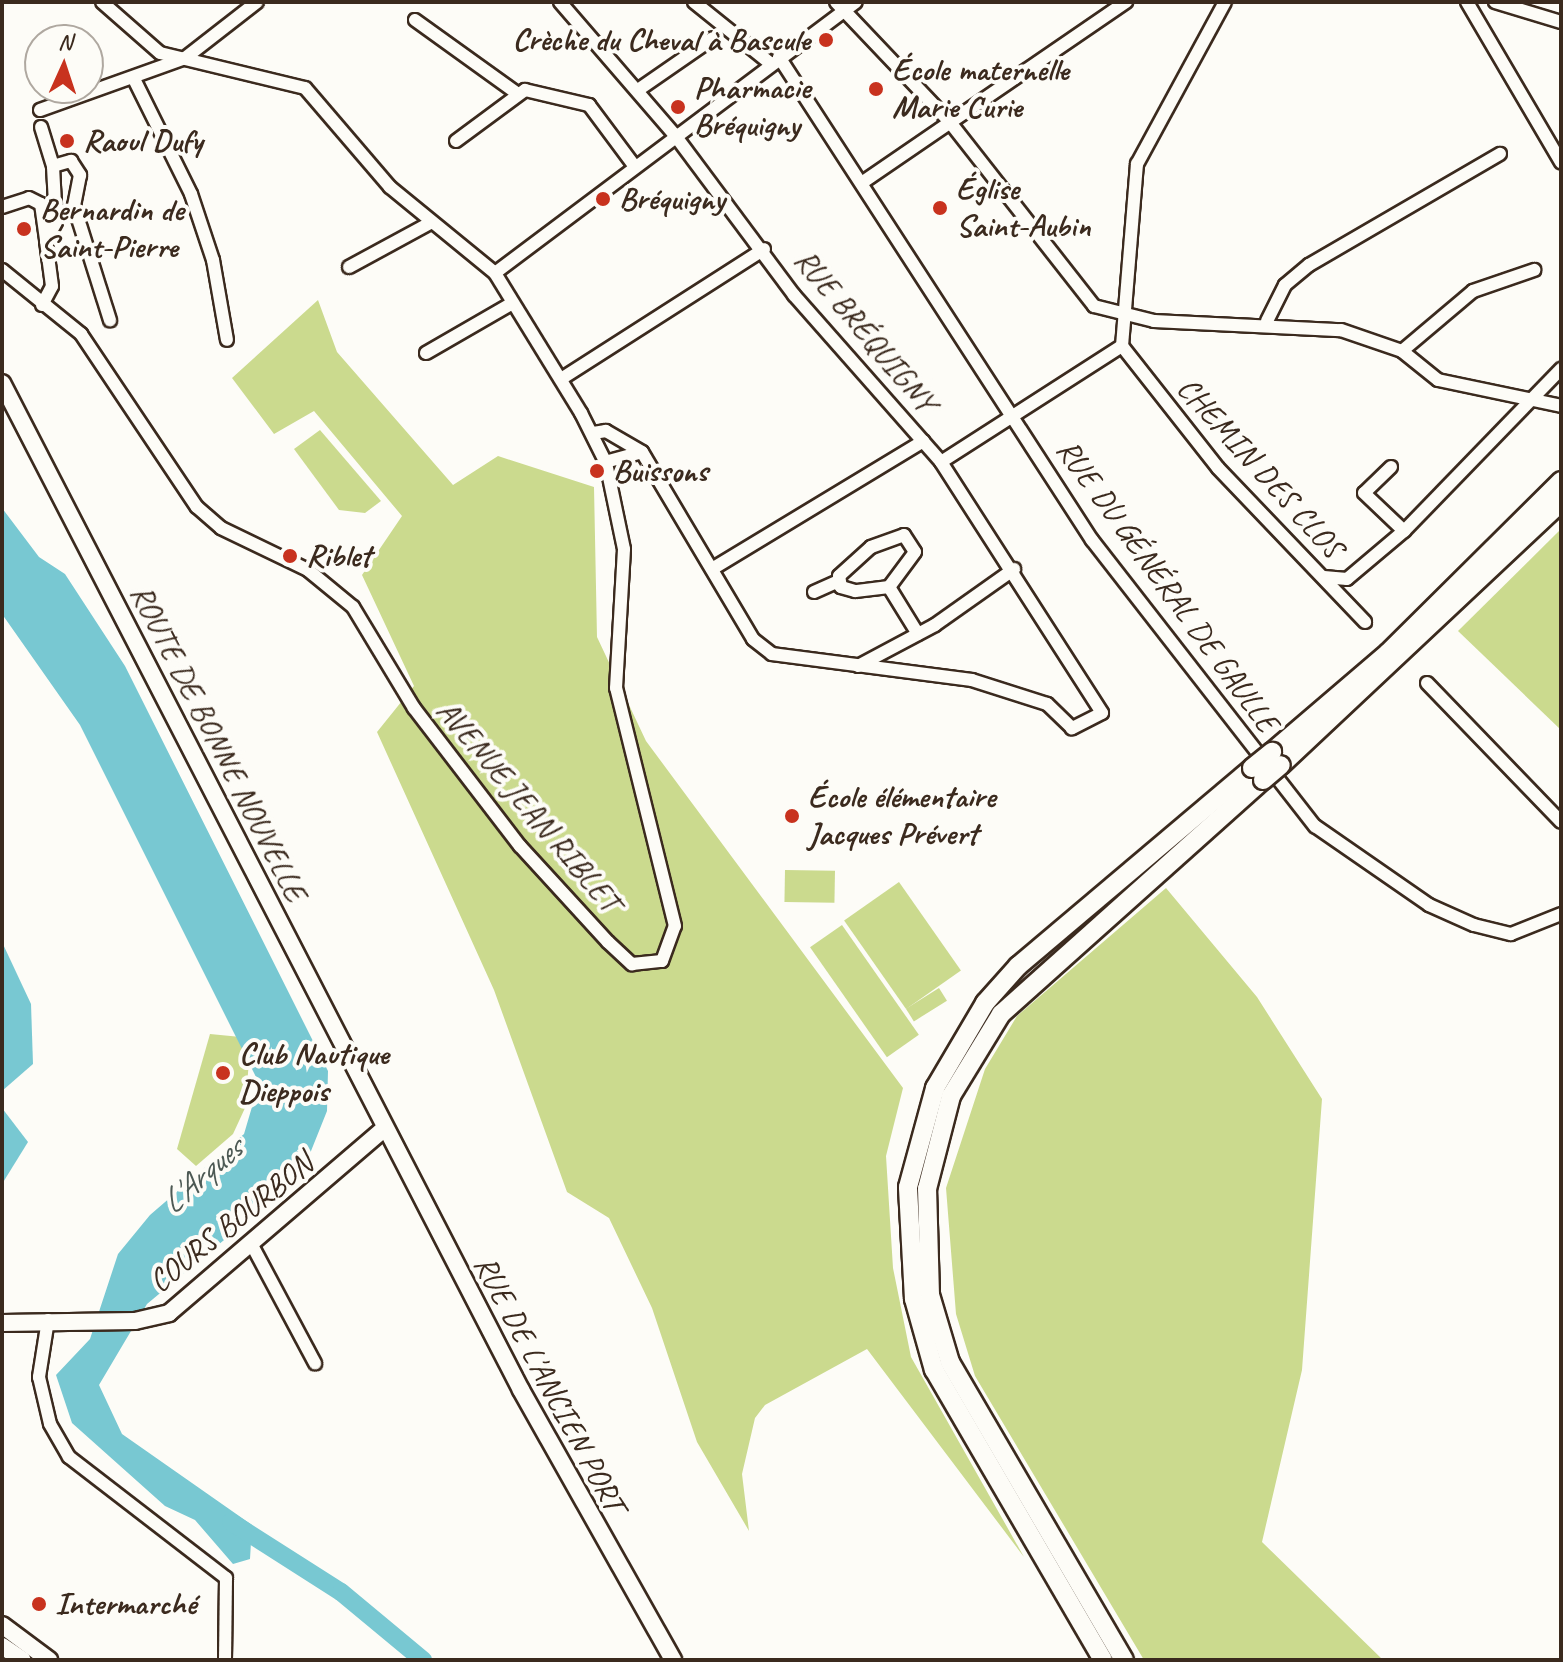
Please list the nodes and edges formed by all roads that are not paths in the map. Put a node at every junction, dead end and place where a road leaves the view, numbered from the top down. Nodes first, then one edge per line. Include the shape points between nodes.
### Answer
1 (102, 2) edge
2 (257, 2) edge
3 (560, 2) edge
4 (694, 2) edge
5 (856, 2) edge
6 (1126, 2) edge
7 (1225, 2) edge
8 (1467, 2) edge
9 (1495, 2) edge
10 (840, 6) edge
11 (415, 20) dead end
12 (1561, 22) edge
13 (713, 38) dead end
14 (185, 58) junction
15 (774, 60) junction
16 (135, 81) junction
17 (638, 90) junction
18 (518, 94) junction
19 (40, 110) dead end
20 (949, 121) junction
21 (41, 127) dead end
22 (674, 134) junction
23 (456, 141) dead end
24 (1500, 154) dead end
25 (1561, 162) edge
26 (633, 164) junction
27 (53, 166) junction
28 (863, 182) junction
29 (2, 207) edge
30 (430, 223) junction
31 (46, 241) junction
32 (764, 249) junction
33 (349, 267) dead end
34 (2, 270) edge
35 (1534, 270) dead end
36 (495, 273) junction
37 (42, 305) junction
38 (509, 305) junction
39 (1129, 317) junction
40 (110, 320) dead end
41 (1267, 321) junction
42 (227, 340) dead end
43 (1122, 346) junction
44 (1402, 351) junction
45 (426, 353) dead end
46 (1561, 369) edge
47 (561, 379) junction
48 (2, 383) edge
49 (1531, 400) junction
50 (1561, 406) edge
51 (1014, 420) junction
52 (593, 433) junction
53 (923, 441) junction
54 (642, 452) junction
55 (605, 462) junction
56 (941, 462) junction
57 (1391, 467) dead end
58 (1561, 481) edge
59 (1561, 502) edge
60 (1404, 531) junction
61 (712, 569) junction
62 (1014, 569) junction
63 (1324, 577) junction
64 (839, 581) junction
65 (889, 587) junction
66 (814, 592) dead end
67 (1365, 622) dead end
68 (918, 634) junction
69 (858, 666) junction
70 (1427, 683) dead end
71 (1277, 758) junction
72 (1257, 774) junction
73 (1561, 822) edge
74 (1561, 914) edge
75 (384, 1129) junction
76 (253, 1247) junction
77 (48, 1320) junction
78 (2, 1323) edge
79 (315, 1363) dead end
80 (2, 1625) edge
81 (2, 1646) edge
82 (23, 1660) edge
83 (49, 1660) edge
84 (225, 1660) edge
85 (673, 1660) edge
86 (1103, 1660) edge
87 (1124, 1660) edge

1 - 14 street via 144,44
2 - 14 street
3 - 17 street, RUE BRÉQUIGNY
4 - 15 street, RUE DU GÉNÉRAL DE GAULLE
5 - 10 street
6 - 20 street
7 - 39 street via 1137,164
8 - 25 street
9 - 12 street
10 - 15 street
10 - 20 street
11 - 18 street
13 - 17 street
14 - 16 street
14 - 30 street via 305,88 380,177
15 - 22 street
15 - 28 street, RUE DU GÉNÉRAL DE GAULLE
16 - 19 street
16 - 42 street via 191,194 213,260
17 - 22 street, RUE BRÉQUIGNY
18 - 23 street
18 - 26 street via 589,105
20 - 28 street
20 - 39 street via 1074,286 1094,306
21 - 27 street
22 - 26 street
22 - 32 street, RUE BRÉQUIGNY
24 - 41 street via 1309,265 1285,285
26 - 36 street
27 - 31 street via 56,222
27 - 40 street via 71,161 80,175 74,206
28 - 51 street, RUE DU GÉNÉRAL DE GAULLE
29 - 31 street via 29,198 41,204
30 - 33 street
30 - 36 street
31 - 37 street via 52,286
32 - 47 street
32 - 53 street, RUE BRÉQUIGNY via 794,295
34 - 37 street, AVENUE JEAN RIBLET
35 - 44 street via 1473,291
36 - 38 street, AVENUE JEAN RIBLET
37 - 55 street, AVENUE JEAN RIBLET via 81,334 197,507 221,528 308,570 353,607 414,708 520,846 622,957 648,965 671,950 675,926 619,717 624,549
38 - 45 street
38 - 47 street, AVENUE JEAN RIBLET
39 - 41 street
39 - 43 street
41 - 44 street via 1341,330
43 - 51 street
43 - 63 street, CHEMIN DES CLOS via 1218,468
44 - 49 street via 1438,380
46 - 49 street
47 - 52 street, AVENUE JEAN RIBLET
48 - 75 main road, ROUTE DE BONNE NOUVELLE
49 - 50 street
49 - 60 street
51 - 56 street
51 - 74 street, RUE DU GÉNÉRAL DE GAULLE via 1092,540 1315,826 1429,905 1474,925 1511,934
52 - 54 street via 606,431
52 - 55 street, AVENUE JEAN RIBLET
53 - 56 street, RUE BRÉQUIGNY
53 - 61 street
54 - 55 street
54 - 61 street
56 - 62 street, RUE BRÉQUIGNY
57 - 60 street via 1364,493
58 - 71 highway
59 - 71 highway
60 - 63 street via 1347,579
61 - 69 street via 753,639 772,654
62 - 68 street
62 - 69 street, RUE BRÉQUIGNY via 1102,713 1072,728 1047,704 972,680
63 - 67 street, CHEMIN DES CLOS
64 - 65 street via 855,591
64 - 65 street via 871,547 904,535 912,560
64 - 66 street
65 - 68 street
68 - 69 street
70 - 73 street
71 - 72 highway, bridge
72 - 86 highway via 1018,966 985,1003 935,1088 908,1187 914,1299 934,1370
72 - 87 highway via 1001,1014 951,1096 927,1189 930,1295 950,1362
75 - 76 main road, COURS BOURBON
75 - 85 main road, RUE DE L'ANCIEN PORT via 606,1551
76 - 77 main road, COURS BOURBON via 169,1313 135,1321
76 - 79 street
77 - 78 main road, COURS BOURBON
77 - 84 street via 39,1377 50,1424 69,1457 226,1578
80 - 83 main road
81 - 82 main road

